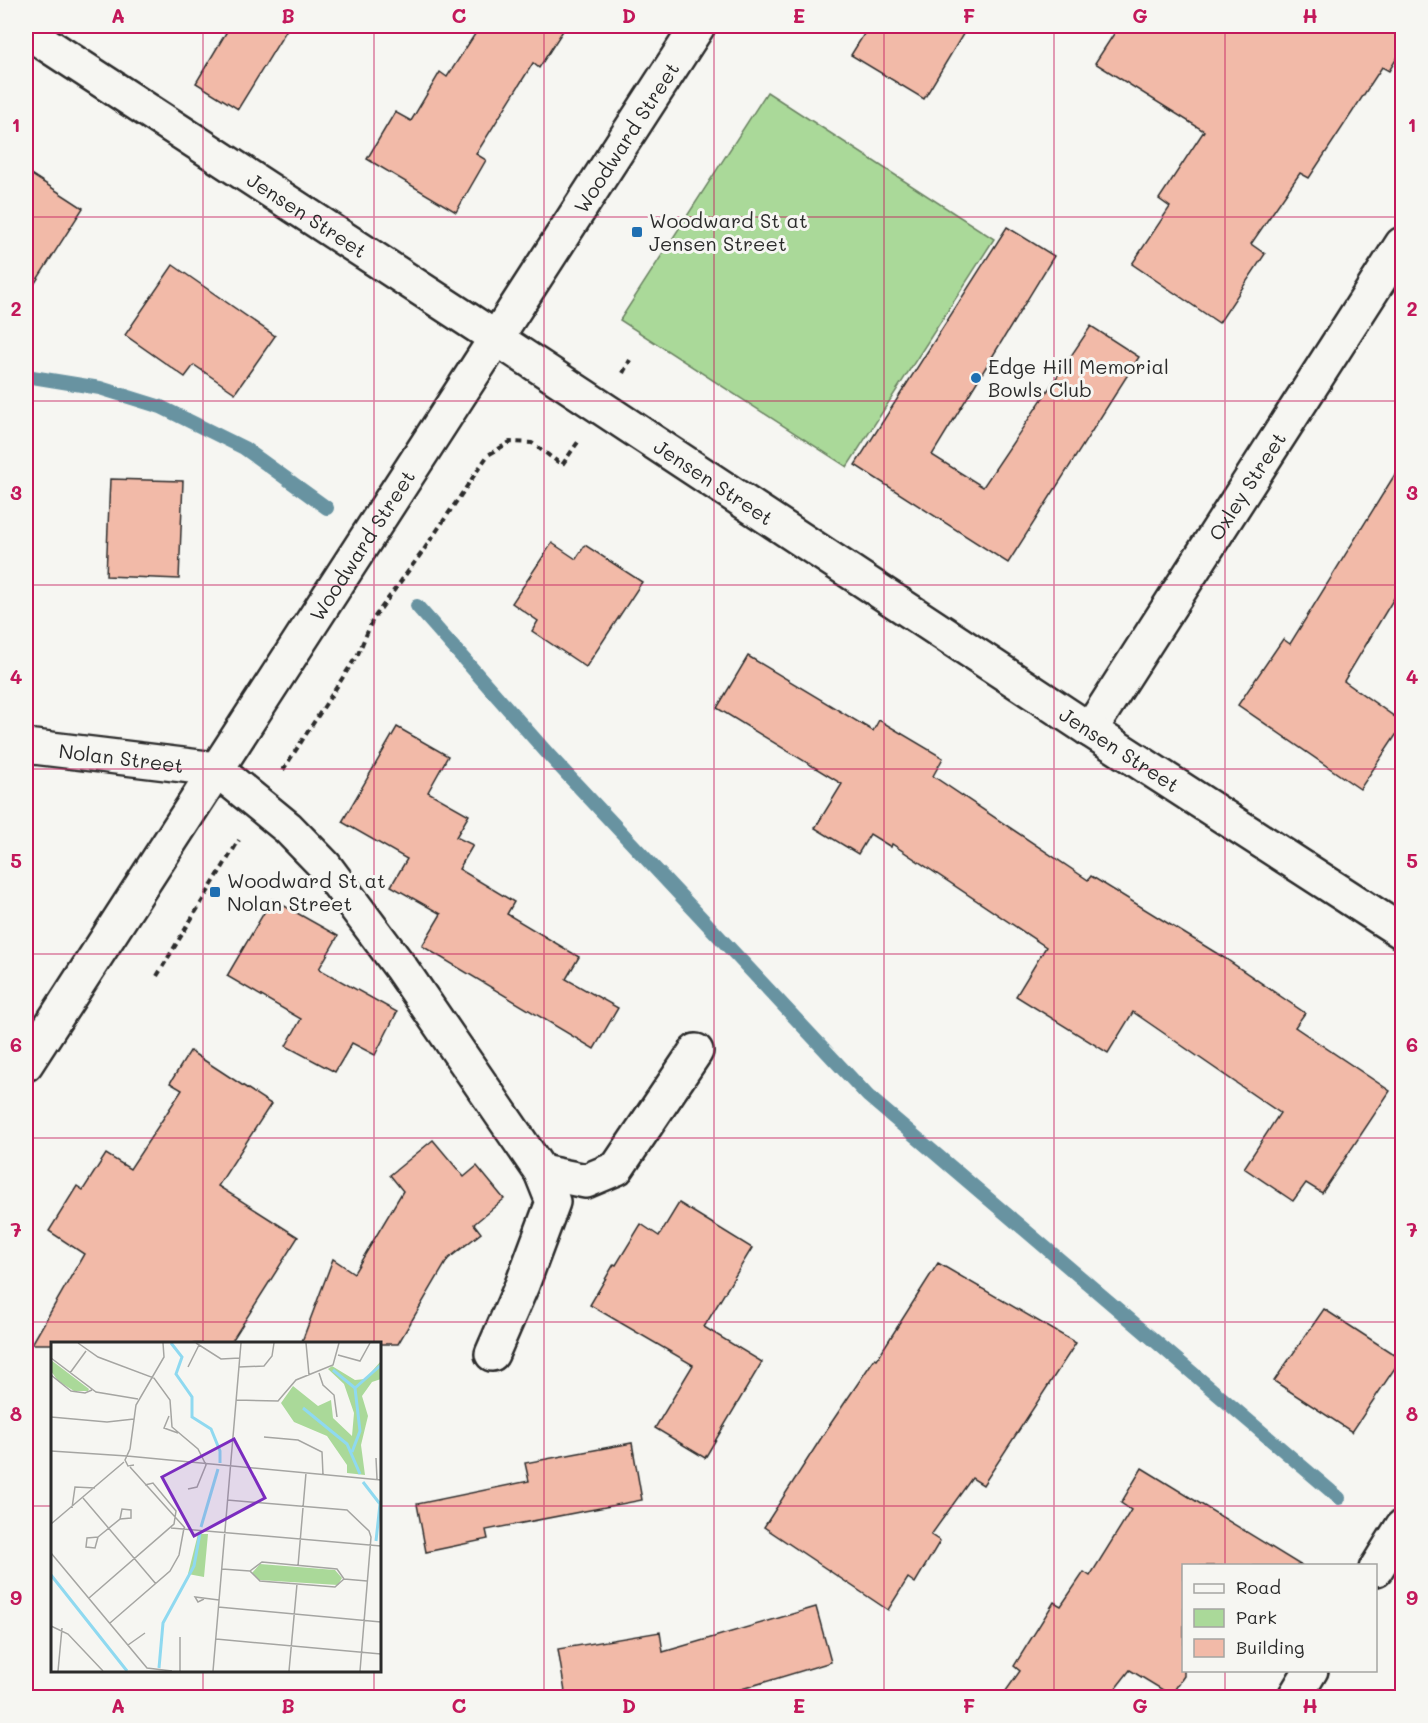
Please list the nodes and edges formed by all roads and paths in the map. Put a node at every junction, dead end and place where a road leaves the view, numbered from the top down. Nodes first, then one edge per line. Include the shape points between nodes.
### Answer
1 (698, 26) edge
2 (26, 31) edge
3 (1402, 244) edge
4 (496, 338) junction
5 (630, 360) dead end
6 (602, 408) junction
7 (1090, 730) junction
8 (26, 746) edge
9 (216, 769) junction
10 (260, 806) junction
11 (1402, 932) edge
12 (156, 976) dead end
13 (696, 1051) dead end
14 (26, 1064) edge
15 (541, 1172) junction
16 (492, 1354) dead end
17 (1402, 1527) edge
18 (1377, 1567) edge
19 (1310, 1672) edge
20 (1294, 1698) edge

1 - 4 street, Woodward Street
2 - 4 street, Jensen Street
3 - 7 street, Oxley Street
4 - 6 street, Jensen Street
4 - 9 street, Woodward Street
5 - 6 path
6 - 7 street, Jensen Street
6 - 10 path via 562,465 532,443 510,442 488,455 373,619 358,654
7 - 11 street, Jensen Street
8 - 9 street, Nolan Street
9 - 10 street
9 - 14 street, Woodward Street
10 - 12 path
10 - 15 street via 326,866
13 - 15 street via 617,1168 586,1181
15 - 16 street via 553,1202
17 - 18 street
19 - 20 street

